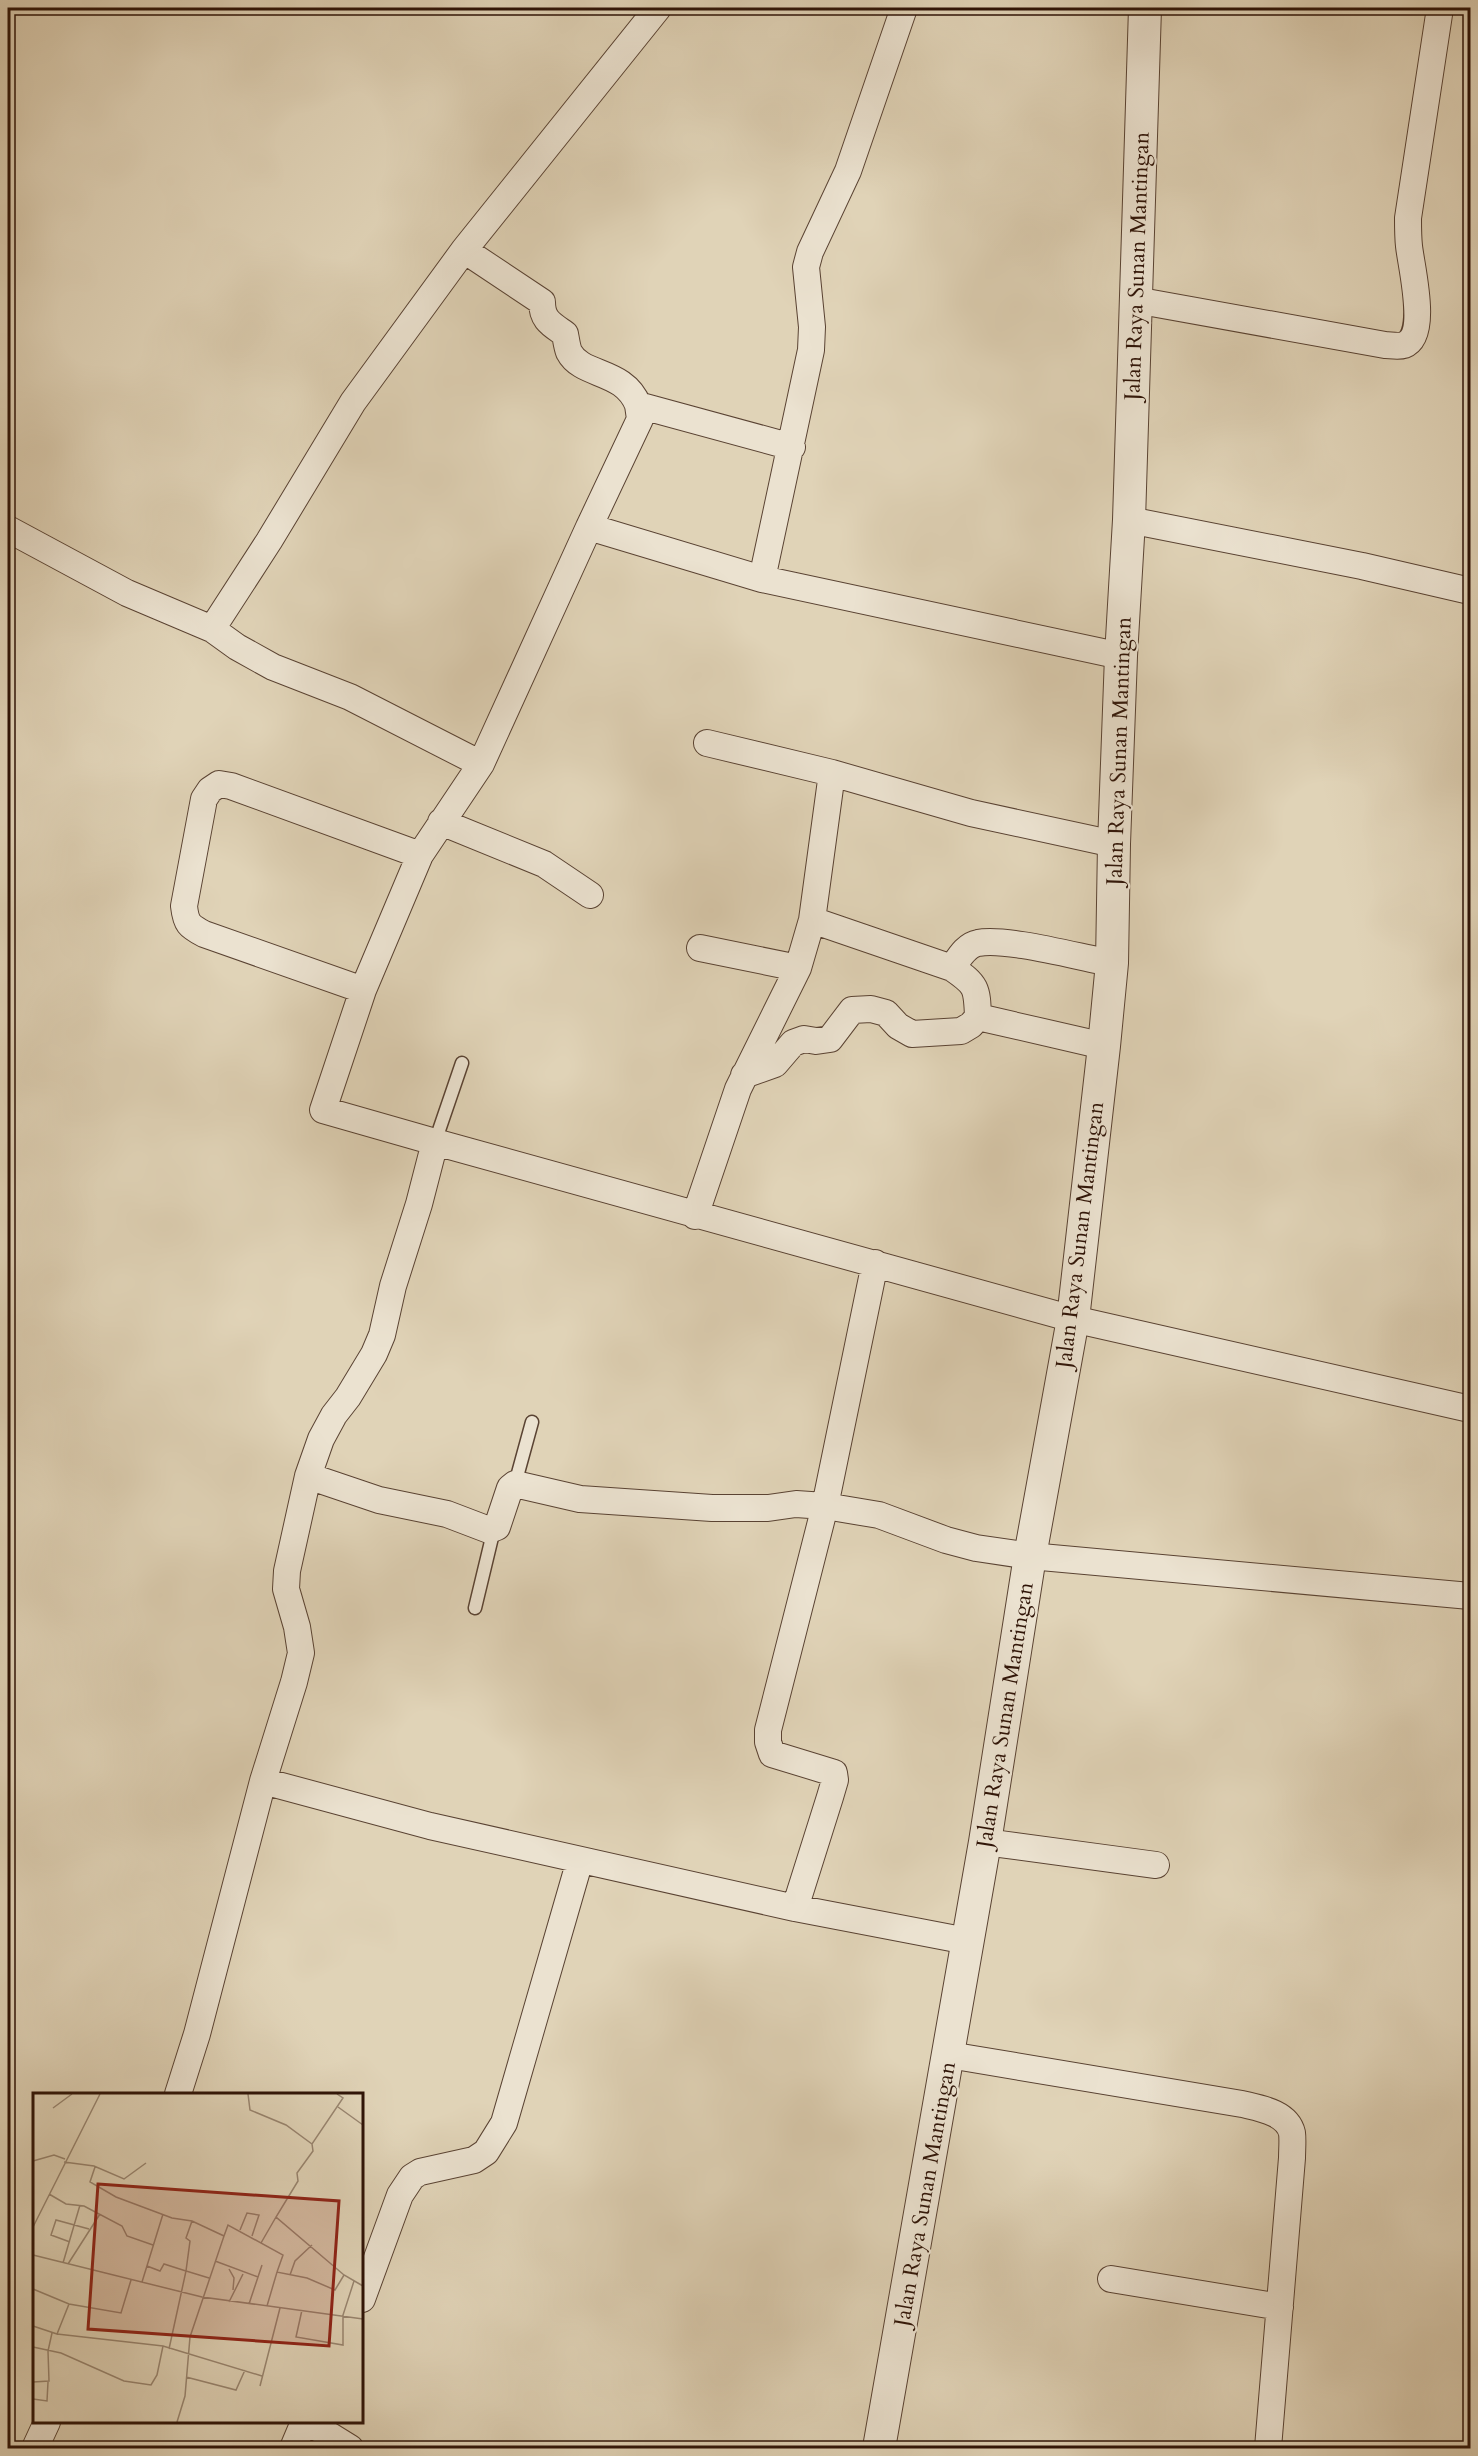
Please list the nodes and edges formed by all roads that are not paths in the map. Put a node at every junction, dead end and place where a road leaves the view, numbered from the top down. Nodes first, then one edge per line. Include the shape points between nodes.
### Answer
1 (658, 8) edge
2 (904, 8) edge
3 (1145, 8) edge
4 (1440, 8) edge
5 (464, 250) junction
6 (1135, 300) junction
7 (638, 405) junction
8 (792, 447) junction
9 (1129, 520) junction
10 (589, 527) junction
11 (8, 529) edge
12 (762, 579) junction
13 (1470, 591) edge
14 (212, 629) junction
15 (1121, 656) junction
16 (707, 743) dead end
17 (481, 764) junction
18 (832, 773) junction
19 (441, 822) junction
20 (1114, 844) junction
21 (420, 855) junction
22 (590, 896) dead end
23 (812, 920) junction
24 (700, 948) dead end
25 (1112, 963) junction
26 (798, 968) junction
27 (952, 968) junction
28 (363, 990) junction
29 (978, 1017) junction
30 (1104, 1046) junction
31 (462, 1063) dead end
32 (744, 1075) junction
33 (435, 1142) junction
34 (695, 1216) junction
35 (875, 1263) junction
36 (1073, 1319) junction
37 (1470, 1409) edge
38 (532, 1422) dead end
39 (308, 1476) junction
40 (515, 1484) junction
41 (825, 1506) junction
42 (494, 1529) junction
43 (1030, 1556) junction
44 (1470, 1596) edge
45 (476, 1608) dead end
46 (263, 1781) junction
47 (985, 1842) junction
48 (580, 1860) junction
49 (1156, 1865) dead end
50 (795, 1908) junction
51 (966, 1941) junction
52 (949, 2055) junction
53 (178, 2093) edge
54 (1111, 2280) dead end
55 (363, 2296) edge
56 (1280, 2307) junction
57 (46, 2423) edge
58 (305, 2423) edge
59 (309, 2423) edge
60 (35, 2448) edge
61 (293, 2448) edge
62 (350, 2448) edge
63 (879, 2448) edge
64 (1268, 2448) edge

1 - 5 street
2 - 8 street via 848,171 816,236 806,267 811,350
3 - 6 street, Jalan Raya Sunan Mantingan
4 - 6 street via 1408,218 1417,311 1414,334 1409,341 1404,345 1385,345
5 - 7 street via 542,302 542,314 565,334 570,353 579,362 625,384
5 - 14 street via 354,402
6 - 9 street, Jalan Raya Sunan Mantingan
7 - 8 street
7 - 10 street via 640,419
8 - 12 street
9 - 13 street
9 - 15 street, Jalan Raya Sunan Mantingan
10 - 12 street
10 - 17 street
11 - 14 street via 127,593
12 - 15 street
14 - 17 street via 273,667 350,697
15 - 20 street, Jalan Raya Sunan Mantingan
16 - 18 street
17 - 19 street
18 - 20 street via 971,813
18 - 23 street
19 - 21 street
19 - 22 street via 544,864
20 - 25 street, Jalan Raya Sunan Mantingan
21 - 28 street
21 - 28 street via 231,786 219,784 204,799 184,906 190,926
23 - 26 street
23 - 27 street
24 - 26 street
25 - 27 street via 1002,942 979,942 963,951
25 - 30 street, Jalan Raya Sunan Mantingan
26 - 32 street
27 - 29 street via 977,991
28 - 33 street via 323,1110
29 - 30 street
29 - 32 street via 961,1030 912,1034 886,1013 852,1010 830,1039 804,1038 793,1043 775,1064
30 - 36 street, Jalan Raya Sunan Mantingan
31 - 33 lane
32 - 34 street
33 - 34 street
33 - 39 street via 382,1335 321,1439
34 - 35 street
35 - 36 street
35 - 41 street
36 - 37 street
36 - 43 street, Jalan Raya Sunan Mantingan
38 - 40 lane
39 - 42 street via 379,1500 447,1514 482,1529
39 - 46 street via 286,1572 286,1589 301,1653
40 - 41 street via 591,1499 712,1508
40 - 42 street
41 - 43 street via 879,1515 976,1548
41 - 50 street via 768,1730 772,1754 834,1773
42 - 45 lane
43 - 44 street
43 - 47 street, Jalan Raya Sunan Mantingan
46 - 48 street via 430,1826
46 - 53 street
47 - 49 street
47 - 51 street, Jalan Raya Sunan Mantingan
48 - 50 street
48 - 55 street via 504,2123 486,2152 474,2160 412,2177 400,2195
50 - 51 street
51 - 52 street, Jalan Raya Sunan Mantingan
52 - 56 street via 1242,2104 1276,2115 1292,2133
52 - 63 street, Jalan Raya Sunan Mantingan
54 - 56 street
56 - 64 street
57 - 60 street
58 - 61 street
59 - 62 street

